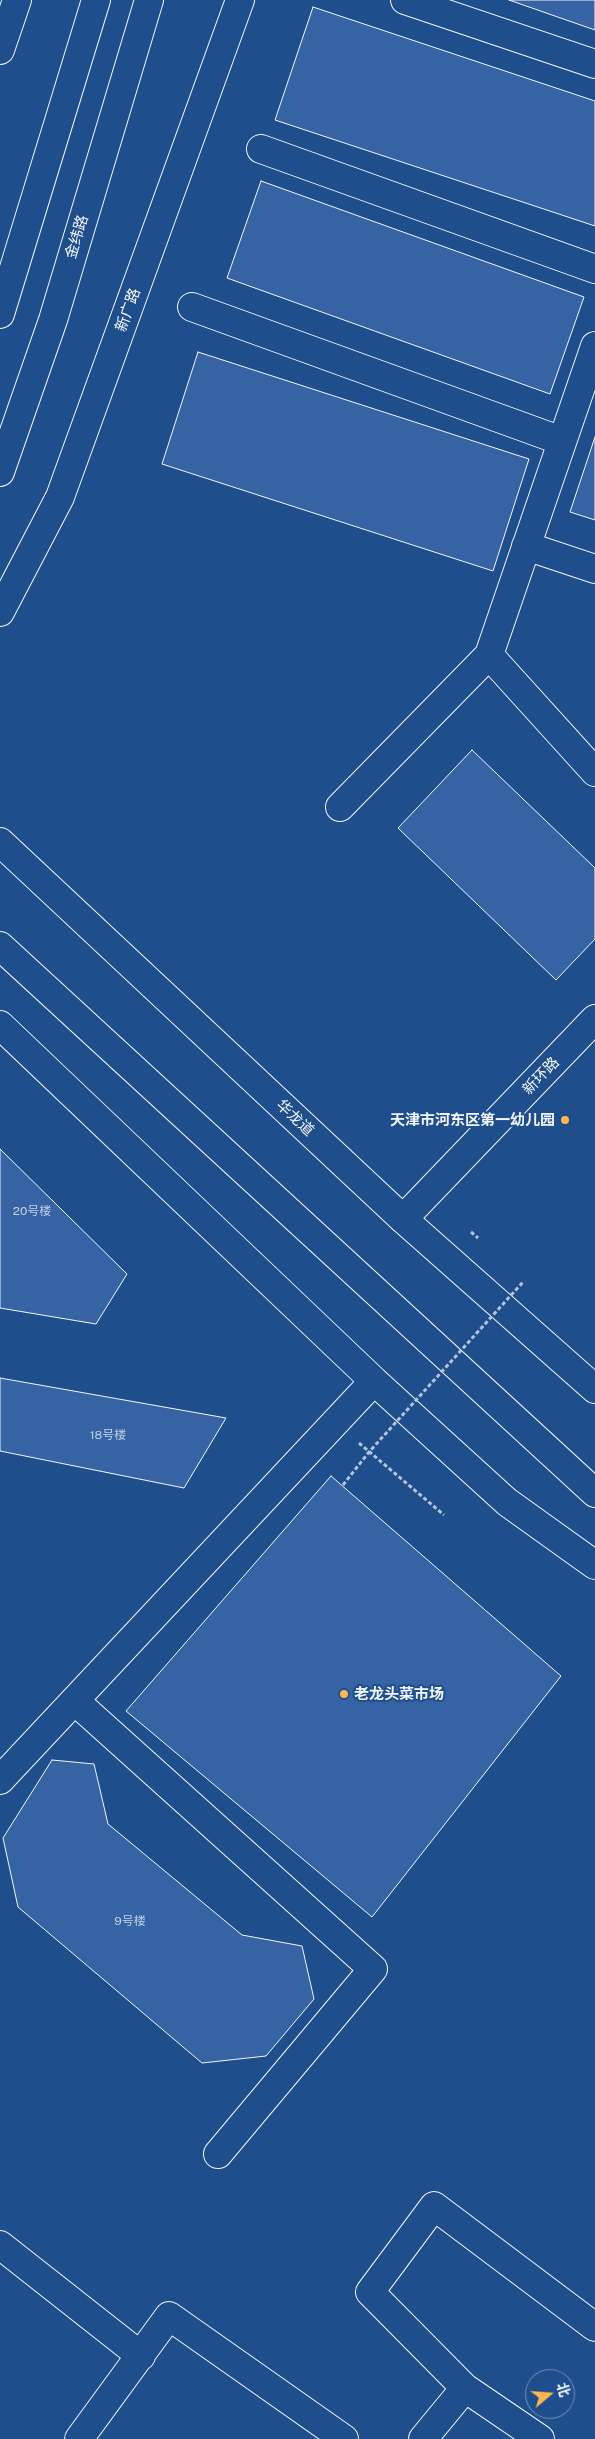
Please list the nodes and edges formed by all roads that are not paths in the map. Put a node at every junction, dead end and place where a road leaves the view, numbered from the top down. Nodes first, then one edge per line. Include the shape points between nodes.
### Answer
1 (17, 0) edge
2 (96, 0) edge
3 (148, 0) edge
4 (240, 0) edge
5 (405, 0) edge
6 (0, 50) edge
7 (595, 64) edge
8 (261, 149) dead end
9 (595, 269) edge
10 (192, 307) dead end
11 (0, 314) edge
12 (592, 364) edge
13 (562, 441) junction
14 (0, 472) edge
15 (526, 546) junction
16 (595, 569) edge
17 (0, 612) edge
18 (489, 654) junction
19 (595, 772) edge
20 (340, 807) dead end
21 (0, 842) edge
22 (0, 946) edge
23 (595, 1019) edge
24 (0, 1025) edge
25 (403, 1219) junction
26 (374, 1381) junction
27 (595, 1389) edge
28 (595, 1494) edge
29 (595, 1565) edge
30 (75, 1701) junction
31 (0, 1780) edge
32 (218, 2154) dead end
33 (0, 2244) edge
34 (595, 2327) edge
35 (141, 2356) junction
36 (465, 2388) junction
37 (79, 2439) edge
38 (344, 2439) edge
39 (423, 2439) edge
40 (540, 2439) edge

1 - 6 street
2 - 11 street
3 - 14 street, 金纬路 via 53,320
4 - 17 street, 新广路 via 60,497
5 - 7 street
8 - 9 street
10 - 13 street
12 - 13 street
13 - 15 street
15 - 16 street
15 - 18 street
18 - 19 street
18 - 20 street
21 - 25 street, 华龙道
22 - 28 street
23 - 25 street, 新环路
24 - 26 street
25 - 27 street, 华龙道
26 - 29 street via 506,1502
26 - 30 street
30 - 31 street
30 - 32 street via 373,1969
33 - 35 street
34 - 36 street via 434,2206 370,2292
35 - 37 street
35 - 38 street via 170,2316
36 - 39 street
36 - 40 street

